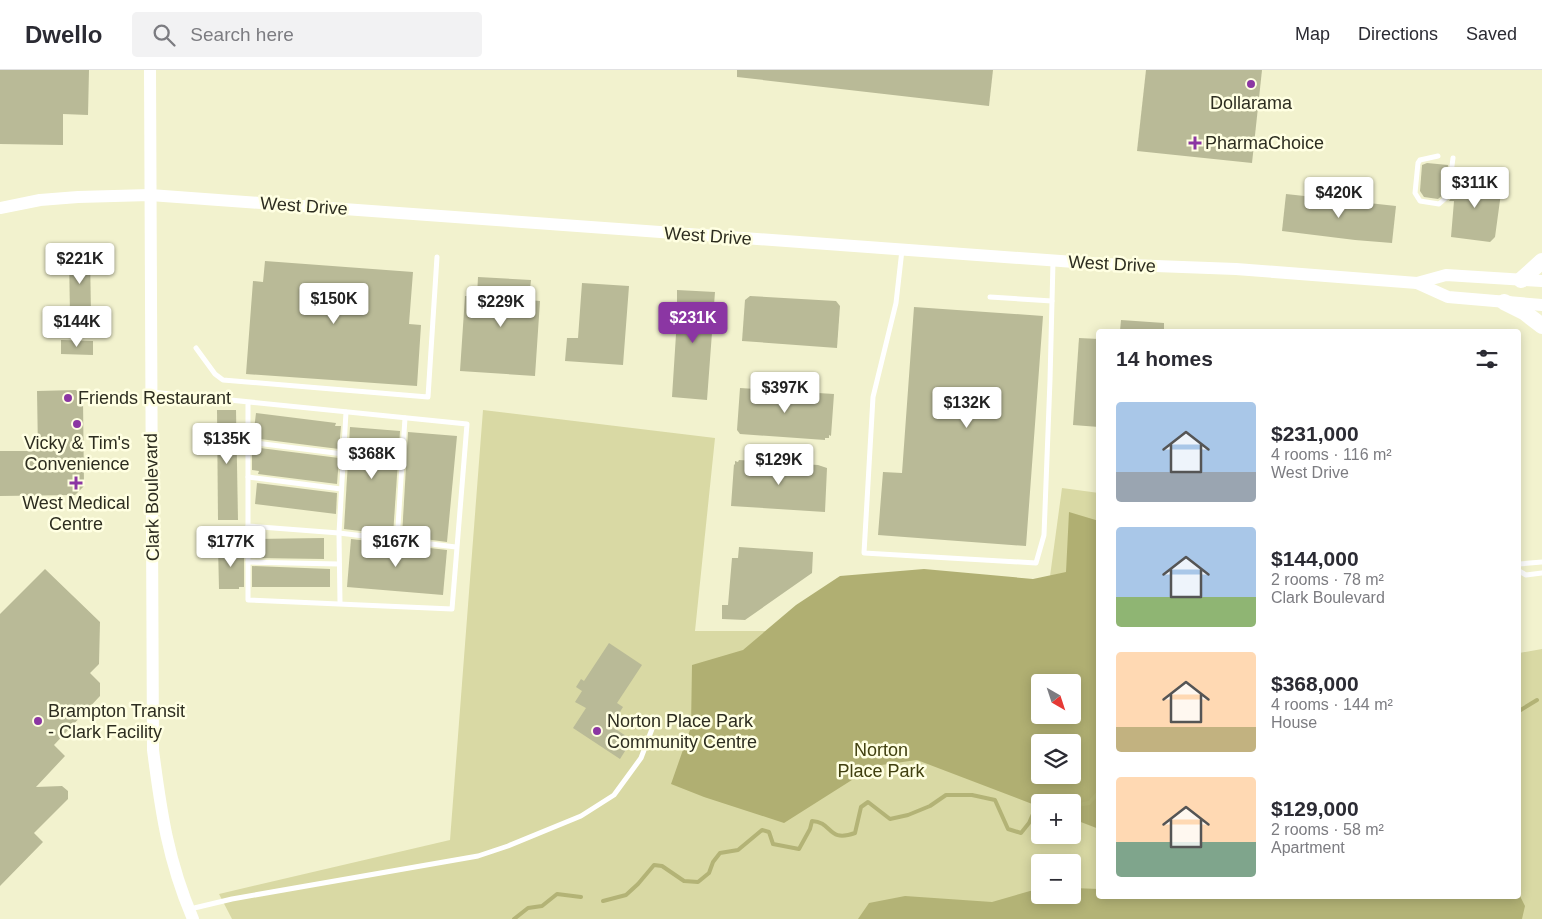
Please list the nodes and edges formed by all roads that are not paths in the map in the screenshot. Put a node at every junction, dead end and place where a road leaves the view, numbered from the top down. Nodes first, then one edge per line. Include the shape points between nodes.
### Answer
1 (150, 70) edge
2 (1438, 156) dead end
3 (1453, 158) dead end
4 (150, 195) junction
5 (0, 208) edge
6 (902, 250) junction
7 (436, 256) dead end
8 (1053, 261) junction
9 (1542, 262) edge
10 (1521, 280) junction
11 (1542, 281) edge
12 (1417, 283) junction
13 (990, 297) dead end
14 (1052, 301) junction
15 (1504, 302) junction
16 (1542, 305) edge
17 (1542, 326) edge
18 (196, 348) dead end
19 (151, 392) junction
20 (248, 402) junction
21 (346, 412) junction
22 (405, 418) junction
23 (248, 442) junction
24 (343, 454) junction
25 (248, 476) junction
26 (342, 489) junction
27 (248, 526) junction
28 (339, 533) junction
29 (397, 541) junction
30 (456, 547) junction
31 (248, 562) junction
32 (1542, 562) edge
33 (339, 564) junction
34 (1521, 564) edge
35 (1521, 572) edge
36 (1542, 573) edge
37 (340, 603) junction
38 (652, 729) dead end
39 (191, 914) edge

1 - 4 street, Clark Boulevard
2 - 3 lane via 1424,158 1418,163 1415,193 1420,201 1439,204 1448,196
4 - 5 street, West Drive via 40,200
4 - 6 street, West Drive
4 - 19 street, Clark Boulevard
6 - 8 street, West Drive
6 - 14 lane via 896,303 873,397 864,553 1036,563 1044,534
7 - 18 lane via 428,397 223,380
8 - 12 street, West Drive via 1236,269
8 - 14 lane
9 - 10 main road
10 - 11 street, West Drive
10 - 12 street, West Drive via 1446,275
12 - 15 street, West Drive via 1448,297
13 - 14 lane
15 - 16 street, West Drive
15 - 17 main road
19 - 20 lane
19 - 39 street, Clark Boulevard via 153,750 170,853
20 - 21 lane
20 - 23 lane
21 - 22 lane
21 - 24 lane
22 - 29 lane
22 - 30 lane via 467,424
23 - 24 lane
23 - 25 lane
24 - 26 lane
25 - 26 lane
25 - 27 lane
26 - 28 lane
27 - 28 lane
27 - 31 lane
28 - 29 lane
28 - 33 lane
29 - 30 lane
30 - 37 lane via 452,609
31 - 33 lane
31 - 37 lane via 248,600
32 - 34 lane
33 - 37 lane
35 - 36 lane via 1526,575
38 - 39 lane via 641,758 614,795 581,816 508,846 478,856 232,899

